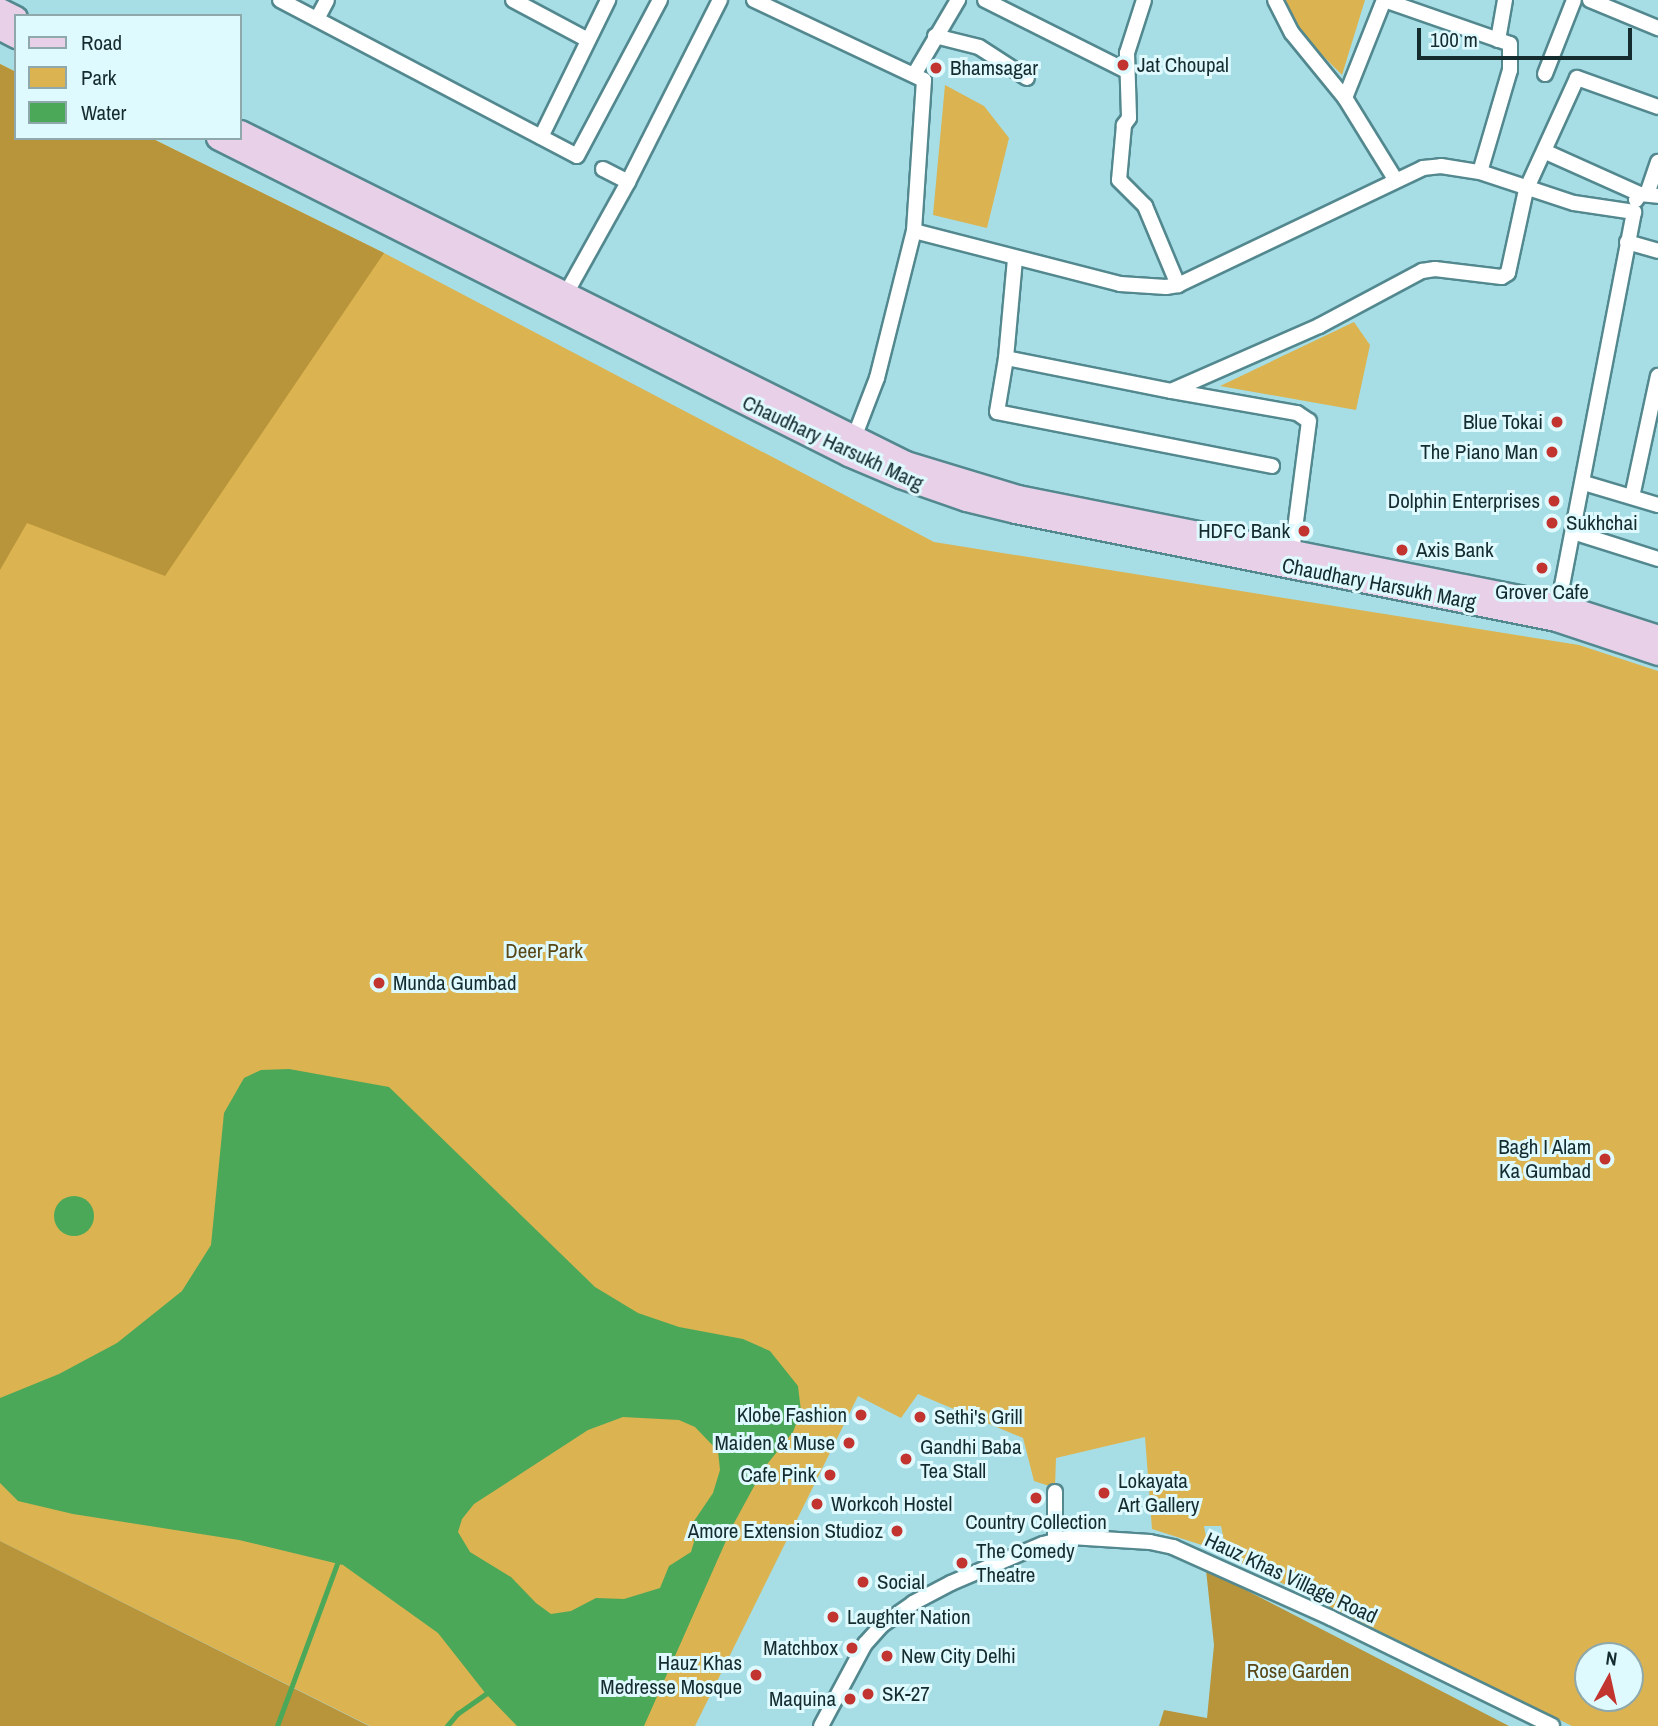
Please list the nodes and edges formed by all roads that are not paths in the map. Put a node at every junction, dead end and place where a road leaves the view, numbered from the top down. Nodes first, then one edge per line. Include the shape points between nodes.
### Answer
1 (280, 0) edge
2 (327, 0) edge
3 (513, 0) edge
4 (608, 0) edge
5 (660, 0) edge
6 (720, 0) edge
7 (754, 0) edge
8 (958, 0) edge
9 (985, 0) edge
10 (1144, 0) edge
11 (1275, 0) edge
12 (1384, 0) edge
13 (1505, 0) edge
14 (1573, 0) edge
15 (1590, 0) edge
16 (317, 19) junction
17 (1658, 28) edge
18 (934, 36) junction
19 (588, 40) junction
20 (1497, 40) junction
21 (1127, 71) junction
22 (915, 73) junction
23 (1545, 74) dead end
24 (1027, 78) dead end
25 (1345, 98) junction
26 (1658, 107) edge
27 (242, 132) edge
28 (541, 137) junction
29 (222, 140) edge
30 (1546, 152) junction
31 (1658, 162) edge
32 (603, 169) dead end
33 (1480, 172) junction
34 (1395, 179) junction
35 (628, 182) junction
36 (1526, 190) junction
37 (1648, 194) edge
38 (368, 199) junction
39 (1634, 212) junction
40 (914, 231) junction
41 (1627, 242) junction
42 (1658, 251) edge
43 (1015, 259) junction
44 (1178, 285) junction
45 (561, 302) junction
46 (1006, 358) junction
47 (1658, 376) edge
48 (1171, 391) junction
49 (851, 447) junction
50 (1272, 467) dead end
51 (1584, 483) junction
52 (1632, 497) junction
53 (1658, 505) edge
54 (1573, 531) junction
55 (1291, 559) junction
56 (1658, 559) edge
57 (1558, 612) junction
58 (1658, 636) edge
59 (1658, 654) edge
60 (1055, 1492) dead end
61 (1055, 1541) junction
62 (821, 1726) edge
63 (1552, 1726) edge

1 - 16 street
2 - 16 street
3 - 19 street
4 - 19 street
5 - 28 street via 578,156
6 - 35 street
7 - 22 street
8 - 18 street
9 - 21 street
10 - 21 street via 1127,52
11 - 25 street via 1292,33
12 - 20 street
12 - 25 street
13 - 20 street
14 - 23 street
15 - 17 street
16 - 28 street
18 - 22 street
18 - 24 street via 979,47
19 - 28 street
20 - 33 street via 1510,44 1510,70
21 - 44 street via 1129,118 1124,125 1119,180 1145,206
22 - 40 street via 926,85
25 - 34 street
26 - 30 street via 1577,78
27 - 38 street, Chaudhary Harsukh Marg
29 - 38 street, Chaudhary Harsukh Marg
30 - 36 street
30 - 37 street
31 - 37 street
32 - 35 street
33 - 34 street via 1441,166
33 - 36 street
34 - 44 street
35 - 45 street
36 - 39 street
36 - 48 street via 1505,276 1422,271 1320,326
37 - 39 street via 1636,197
38 - 45 street, Chaudhary Harsukh Marg
39 - 41 street
40 - 43 street
40 - 49 street via 877,378
41 - 42 street
41 - 51 street
43 - 44 street via 1120,284
43 - 46 street
45 - 49 street, Chaudhary Harsukh Marg
46 - 48 street
46 - 50 street via 997,412
47 - 52 street
48 - 55 street via 1297,414 1309,421
49 - 55 street, Chaudhary Harsukh Marg via 971,484
51 - 52 street
51 - 54 street
52 - 53 street
54 - 56 street
54 - 57 street
55 - 57 street, Chaudhary Harsukh Marg
57 - 58 street, Chaudhary Harsukh Marg
57 - 59 street, Chaudhary Harsukh Marg
60 - 61 street
61 - 62 street, Hauz Khas Village Road via 951,1583 882,1625 864,1644
61 - 63 street, Hauz Khas Village Road via 1071,1537 1173,1547

